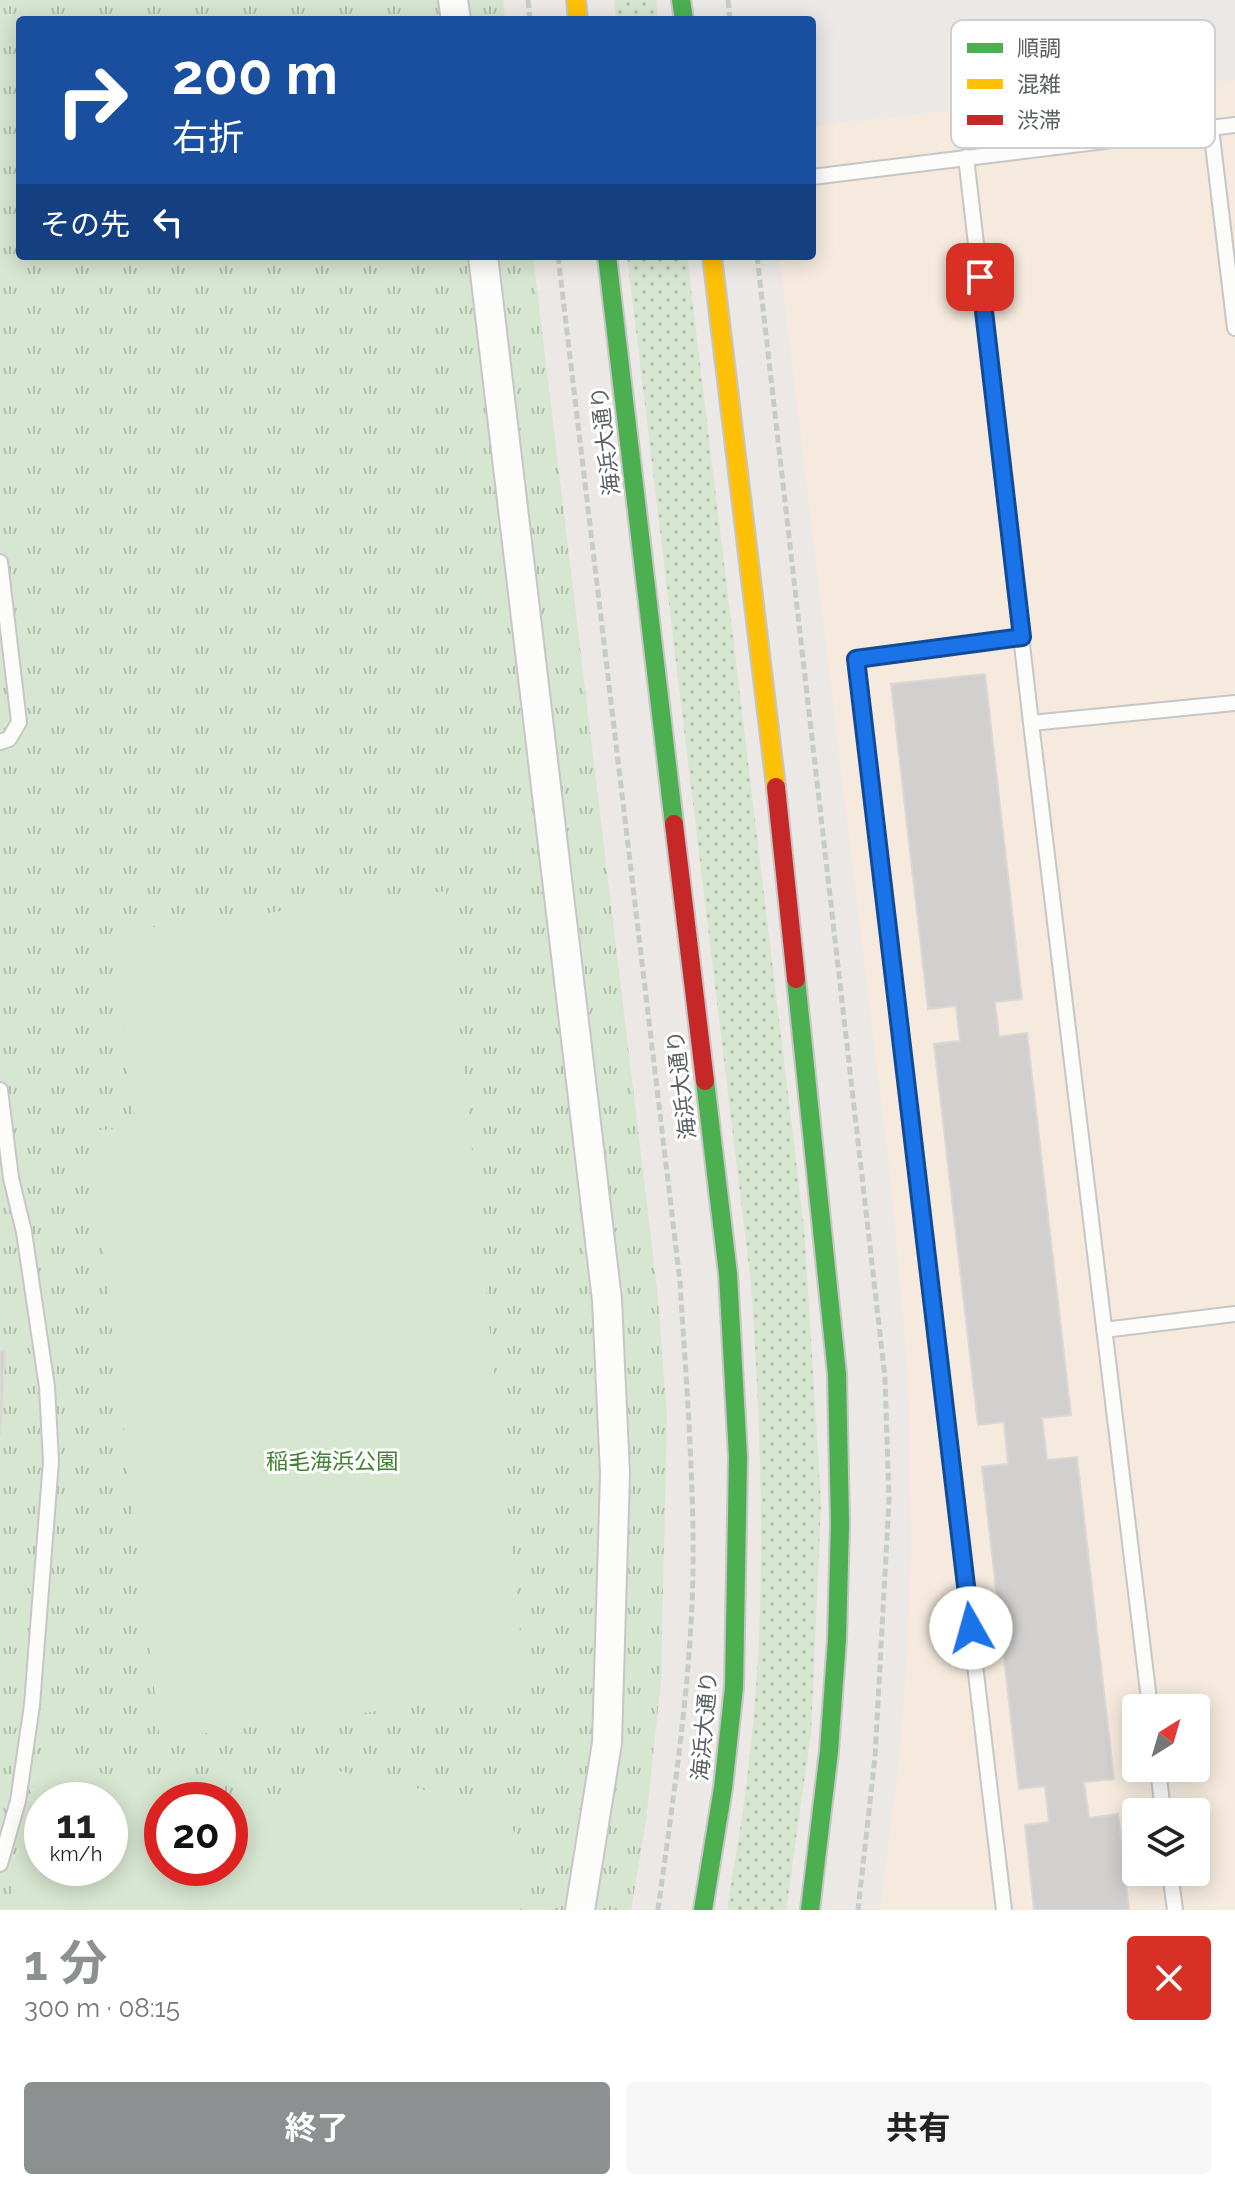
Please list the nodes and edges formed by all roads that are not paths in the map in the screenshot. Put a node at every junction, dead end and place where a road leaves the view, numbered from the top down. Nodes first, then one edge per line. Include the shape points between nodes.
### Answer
1 (1235, 125) edge
2 (1215, 128) edge
3 (1042, 148) edge
4 (1213, 148) edge
5 (966, 157) junction
6 (816, 176) edge
7 (483, 260) edge
8 (607, 260) edge
9 (712, 260) edge
10 (1235, 328) edge
11 (0, 562) edge
12 (1022, 637) junction
13 (1235, 703) edge
14 (1031, 723) junction
15 (0, 742) edge
16 (0, 1090) edge
17 (1235, 1314) edge
18 (1104, 1330) junction
19 (1148, 1694) edge
20 (0, 1864) edge
21 (1172, 1886) edge
22 (580, 1910) edge
23 (703, 1910) edge
24 (810, 1910) edge
25 (1004, 1910) edge
26 (1175, 1910) edge

1 - 2 lane
3 - 5 lane
4 - 10 lane
5 - 6 lane
5 - 12 lane
7 - 22 street via 607,1300 615,1474 607,1743
8 - 23 street, 海浜大通り via 728,1274 738,1457 734,1687
9 - 24 street via 779,812 837,1374 837,1639
11 - 15 lane via 19,722 9,739
12 - 14 lane
12 - 25 lane via 856,659
13 - 14 lane
14 - 18 lane
16 - 20 lane via 47,1387 51,1461 32,1705 18,1801
17 - 18 lane
18 - 19 lane
21 - 26 lane

